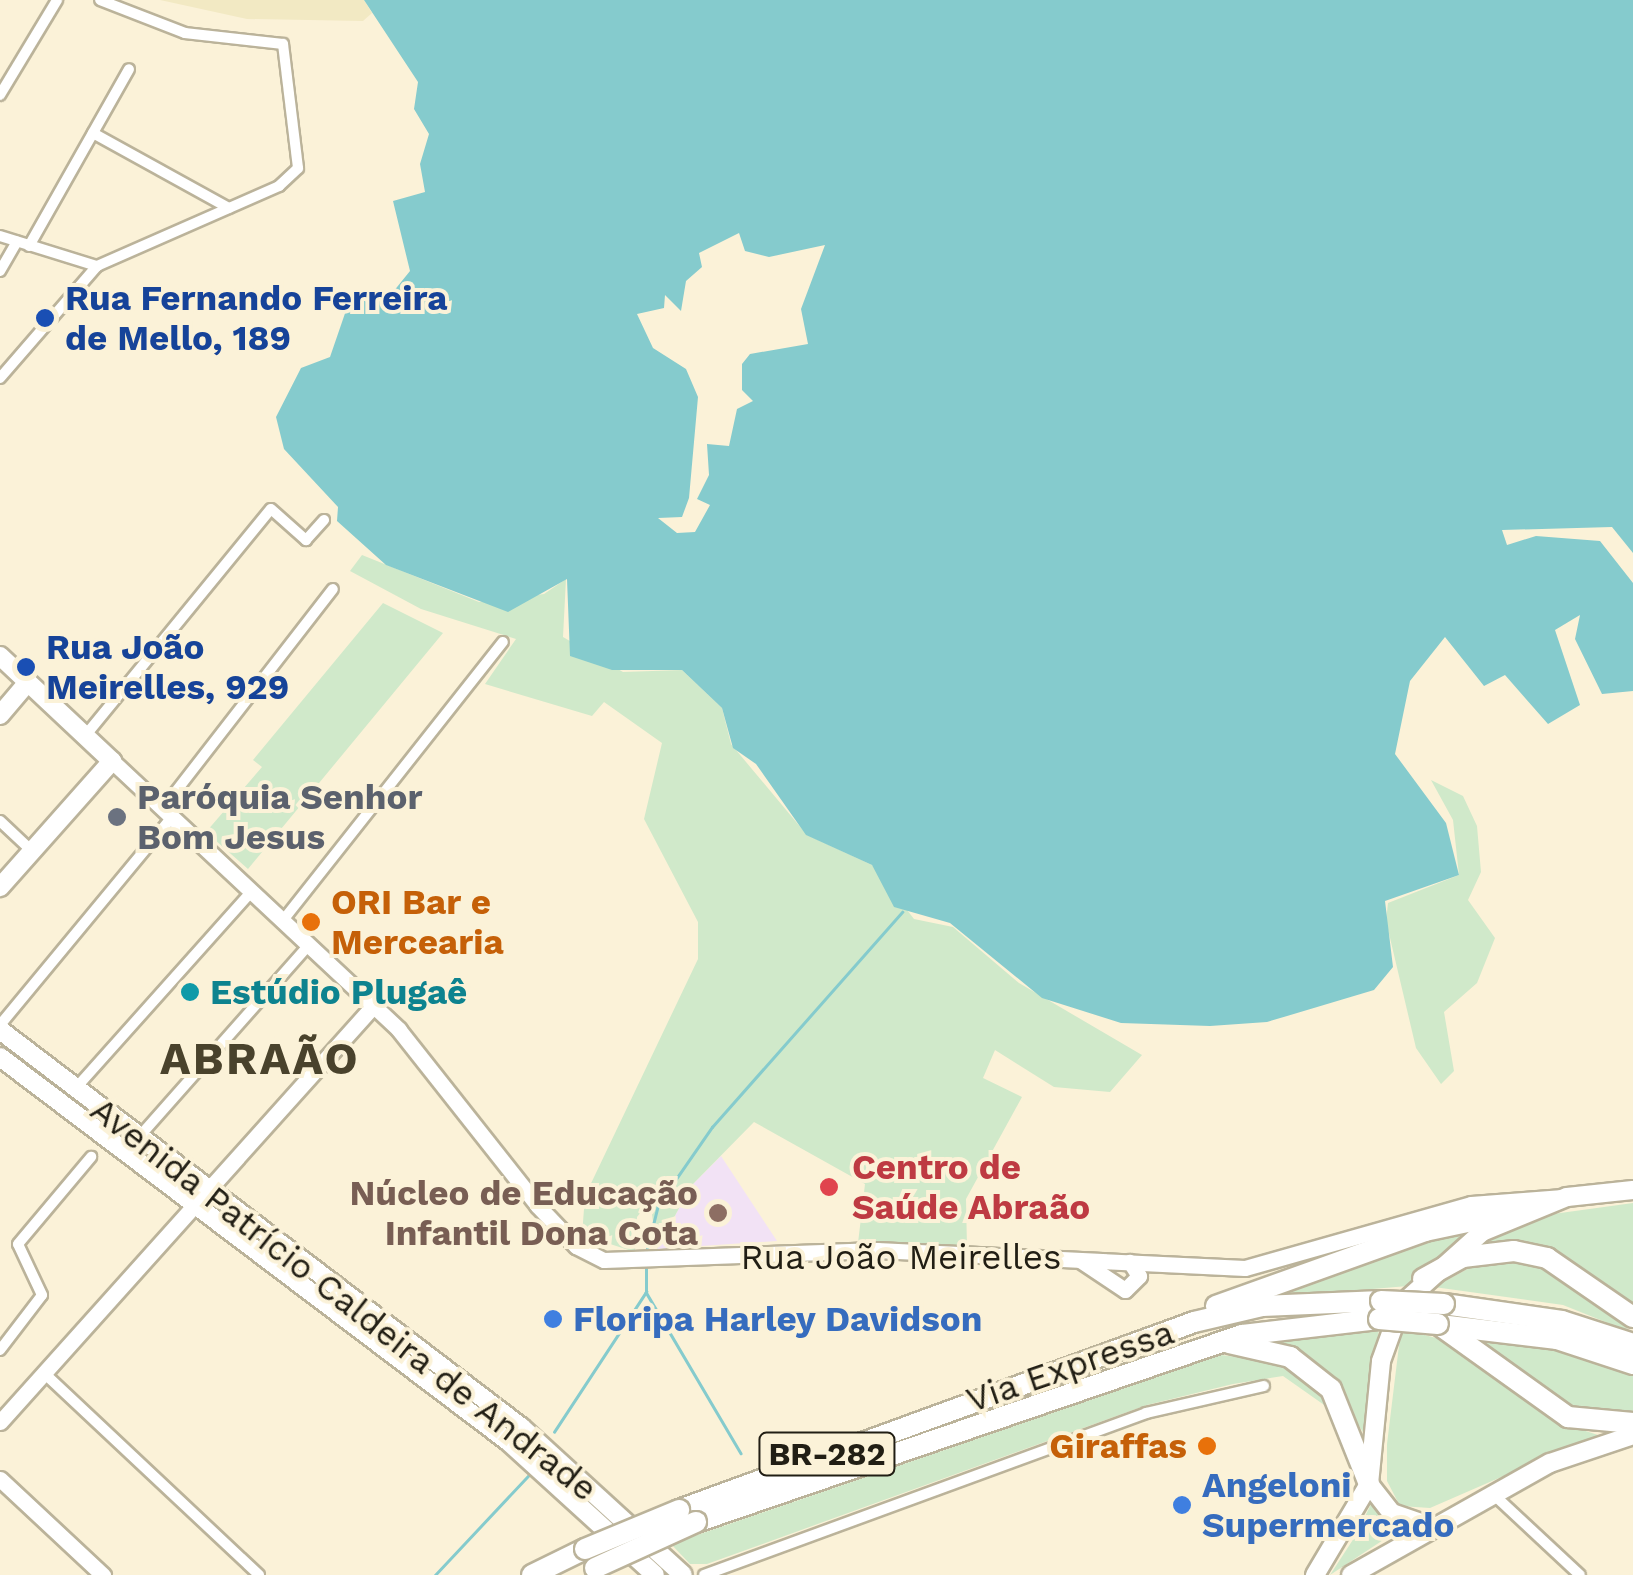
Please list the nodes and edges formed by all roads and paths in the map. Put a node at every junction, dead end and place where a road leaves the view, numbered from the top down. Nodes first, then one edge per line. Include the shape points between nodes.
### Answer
1 (57, 0) edge
2 (100, 0) edge
3 (129, 69) dead end
4 (0, 95) edge
5 (94, 133) junction
6 (229, 208) junction
7 (0, 236) edge
8 (17, 242) junction
9 (29, 246) junction
10 (97, 266) junction
11 (0, 271) edge
12 (0, 378) edge
13 (324, 520) dead end
14 (333, 589) dead end
15 (503, 642) dead end
16 (0, 656) edge
17 (28, 682) junction
18 (0, 715) edge
19 (85, 736) junction
20 (112, 761) junction
21 (168, 812) junction
22 (0, 821) edge
23 (32, 851) junction
24 (0, 887) edge
25 (252, 891) junction
26 (284, 919) junction
27 (310, 943) junction
28 (374, 1006) junction
29 (0, 1028) edge
30 (0, 1057) edge
31 (74, 1089) junction
32 (139, 1137) junction
33 (90, 1157) dead end
34 (1633, 1190) edge
35 (203, 1196) junction
36 (1567, 1197) junction
37 (1532, 1208) junction
38 (1077, 1258) junction
39 (272, 1260) junction
40 (1130, 1262) junction
41 (312, 1266) junction
42 (1424, 1278) junction
43 (1380, 1310) junction
44 (1441, 1314) junction
45 (1633, 1317) edge
46 (1212, 1344) junction
47 (1633, 1344) edge
48 (1118, 1349) junction
49 (0, 1350) edge
50 (1633, 1364) edge
51 (44, 1373) junction
52 (1264, 1386) dead end
53 (0, 1422) edge
54 (1633, 1423) edge
55 (1633, 1435) edge
56 (1588, 1450) junction
57 (1633, 1451) edge
58 (0, 1479) edge
59 (1369, 1484) junction
60 (1491, 1493) junction
61 (687, 1516) junction
62 (1426, 1525) junction
63 (587, 1564) edge
64 (650, 1574) edge
65 (103, 1575) edge
66 (259, 1575) edge
67 (532, 1575) edge
68 (683, 1575) edge
69 (704, 1575) edge
70 (1315, 1575) edge
71 (1350, 1575) edge
72 (1580, 1575) edge

1 - 4 street
2 - 6 street via 169,29 274,41 289,52 298,168
3 - 5 street
5 - 6 street
5 - 9 street
6 - 10 street
7 - 8 street
8 - 9 street
8 - 11 street
9 - 10 street
10 - 12 street
13 - 19 street via 306,540 272,508
14 - 21 street
15 - 26 street
16 - 17 main road, Rua João Meirelles
17 - 18 main road
17 - 19 main road, Rua João Meirelles
19 - 20 main road, Rua João Meirelles
20 - 21 main road, Rua João Meirelles
20 - 23 main road
21 - 25 main road, Rua João Meirelles
21 - 29 street
22 - 23 street
23 - 24 main road
25 - 26 main road, Rua João Meirelles
25 - 31 street
26 - 27 main road, Rua João Meirelles
27 - 28 main road, Rua João Meirelles
27 - 32 street
28 - 35 main road
28 - 38 main road, Rua João Meirelles via 576,1246 634,1264 825,1250
29 - 31 main road, Avenida Patrício Caldeira de Andrade
30 - 35 main road, Avenida Patrício Caldeira de Andrade
31 - 32 main road, Avenida Patrício Caldeira de Andrade
32 - 35 main road, Avenida Patrício Caldeira de Andrade
33 - 49 street via 18,1244 42,1295
34 - 36 main road
35 - 39 main road, Avenida Patrício Caldeira de Andrade
35 - 41 main road, Avenida Patrício Caldeira de Andrade
35 - 51 main road
36 - 37 main road
36 - 40 main road, Rua João Meirelles via 1471,1204 1246,1268
37 - 42 main road via 1464,1243
37 - 48 highway via 1425,1231
38 - 40 main road, Rua João Meirelles
38 - 40 main road via 1125,1290 1140,1276
39 - 41 main road
39 - 64 main road, Avenida Patrício Caldeira de Andrade via 509,1442
41 - 68 main road, Avenida Patrício Caldeira de Andrade via 521,1428
42 - 45 highway via 1463,1257 1514,1251 1547,1258
42 - 59 main road via 1386,1337
43 - 44 highway, Via Expressa / BR-282, bridge
43 - 46 highway, Via Expressa / BR-282 via 1280,1325
43 - 48 highway, Via Expressa / BR-282 via 1262,1306
44 - 47 highway, Via Expressa / BR-282 via 1562,1321
44 - 50 highway, Via Expressa / BR-282 via 1557,1339
44 - 54 highway via 1568,1418
46 - 59 highway via 1263,1348 1312,1370 1352,1424
46 - 61 highway, Via Expressa / BR-282
48 - 61 highway, Via Expressa / BR-282
51 - 53 main road
51 - 66 street
52 - 69 street via 1146,1413
55 - 56 main road
56 - 57 main road
56 - 60 main road
58 - 65 main road
59 - 62 main road via 1392,1513
59 - 70 main road
60 - 62 main road
60 - 72 street
61 - 63 highway, Via Expressa / BR-282, bridge
62 - 71 main road
63 - 67 highway, Via Expressa / BR-282

